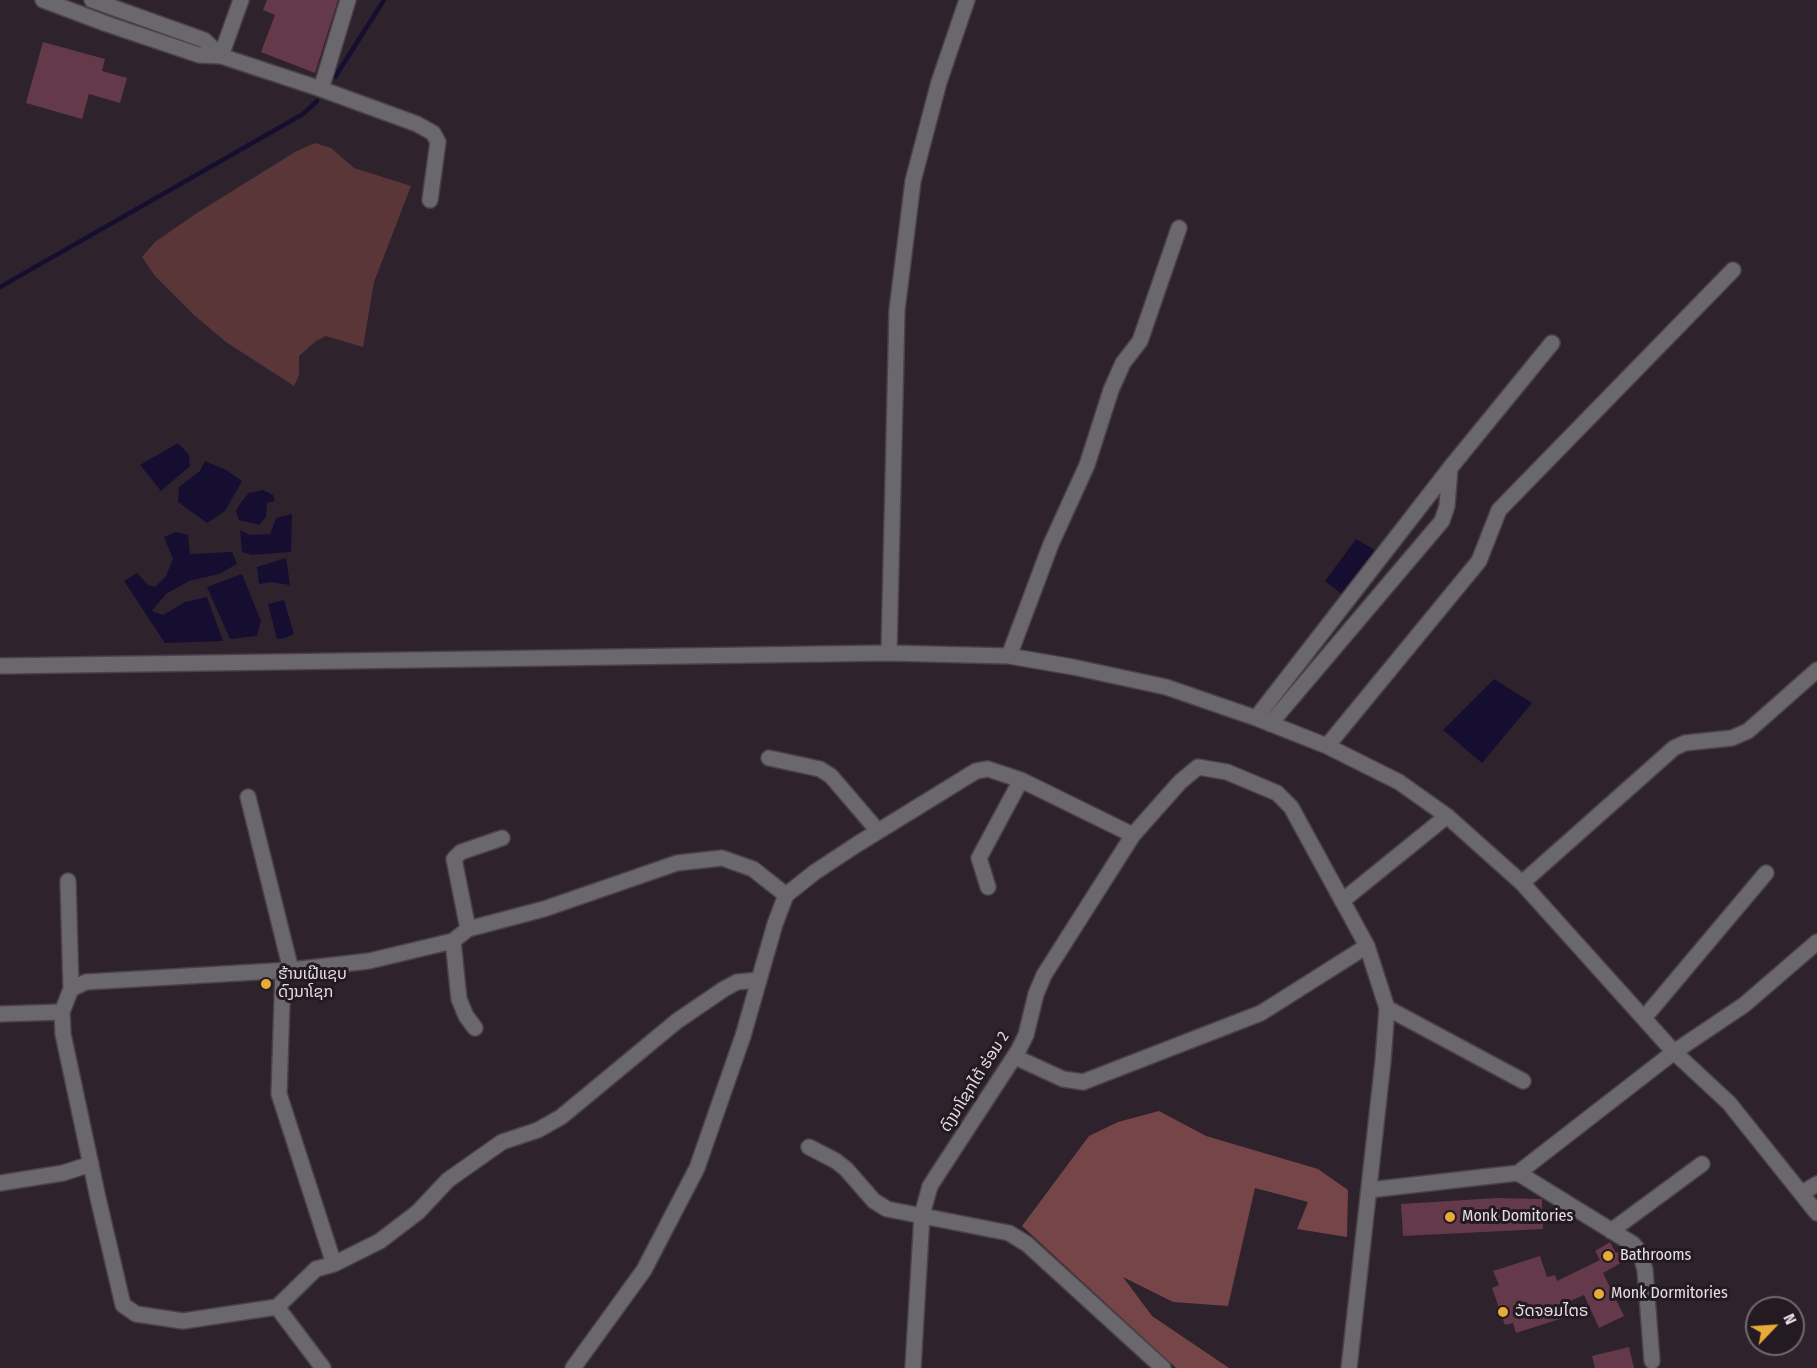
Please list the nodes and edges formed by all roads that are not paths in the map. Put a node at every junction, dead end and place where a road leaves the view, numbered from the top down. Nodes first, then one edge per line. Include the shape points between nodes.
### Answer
1 (43, 0) edge
2 (241, 0) edge
3 (348, 0) edge
4 (967, 0) edge
5 (100, 2) edge
6 (107, 24) junction
7 (221, 56) junction
8 (321, 89) junction
9 (430, 200) dead end
10 (1179, 228) dead end
11 (1733, 270) dead end
12 (1552, 343) dead end
13 (1450, 468) junction
14 (889, 653) junction
15 (1009, 656) junction
16 (0, 666) edge
17 (1817, 670) edge
18 (1263, 721) junction
19 (1327, 746) junction
20 (769, 758) dead end
21 (1021, 780) junction
22 (248, 797) dead end
23 (1447, 816) junction
24 (878, 831) junction
25 (1133, 835) junction
26 (502, 838) dead end
27 (1766, 873) dead end
28 (68, 881) dead end
29 (1521, 883) junction
30 (988, 887) dead end
31 (786, 895) junction
32 (1342, 901) junction
33 (468, 929) junction
34 (453, 941) junction
35 (1817, 942) edge
36 (1367, 946) junction
37 (287, 971) junction
38 (759, 980) junction
39 (71, 989) junction
40 (1387, 1008) junction
41 (62, 1012) junction
42 (0, 1014) edge
43 (1644, 1018) junction
44 (475, 1028) dead end
45 (1674, 1052) junction
46 (1015, 1057) junction
47 (1523, 1081) dead end
48 (809, 1147) dead end
49 (91, 1164) junction
50 (1702, 1164) dead end
51 (1518, 1173) junction
52 (0, 1184) edge
53 (1817, 1184) edge
54 (1369, 1190) junction
55 (1803, 1193) junction
56 (1817, 1213) edge
57 (922, 1215) junction
58 (1611, 1231) junction
59 (334, 1264) junction
60 (277, 1307) junction
61 (1652, 1361) dead end
62 (323, 1368) edge
63 (573, 1368) edge
64 (912, 1368) edge
65 (1162, 1368) edge
66 (1349, 1368) edge

1 - 6 street
2 - 7 street
3 - 8 street
4 - 14 street via 939,82 913,181 897,310
5 - 6 street
5 - 7 street via 204,40
6 - 7 street via 199,55
7 - 8 street
8 - 9 street via 433,133 438,142
10 - 15 street via 1140,341 1123,363 1111,390 1087,465 1051,544
11 - 19 street via 1499,510 1479,561
12 - 13 street
13 - 18 street
13 - 18 street via 1442,521
14 - 15 street
14 - 16 street
15 - 18 street via 1166,687
17 - 29 street via 1748,731 1732,738 1685,743 1674,748
18 - 19 street
19 - 23 street via 1399,782
20 - 24 street via 831,776
21 - 24 street via 988,769 976,771
21 - 25 street
21 - 30 street via 979,858
22 - 37 street
23 - 29 street
23 - 32 street
24 - 31 street
25 - 32 street, ດົງນາໂຊກໄຕ້ ຮ່ອມ 2 via 1198,766 1227,772 1277,793 1291,807
25 - 46 street, ດົງນາໂຊກໄຕ້ ຮ່ອມ 2 via 1044,975 1026,1035
26 - 33 street via 461,852 454,859
27 - 43 street
28 - 39 street
29 - 43 street
31 - 33 street via 753,869 722,858 677,862 544,909
31 - 38 street
32 - 36 street
33 - 34 street
34 - 37 street via 369,961
34 - 44 street via 459,999
35 - 45 street via 1744,1005
36 - 40 street
36 - 46 street via 1261,1013 1083,1082 1063,1078
37 - 39 street via 86,982
37 - 59 street via 279,1094
38 - 59 street via 737,982 724,989 677,1021 561,1117 502,1142 448,1180 418,1212 380,1241
38 - 63 street via 697,1168 644,1270
39 - 41 street
40 - 47 street
40 - 54 street
41 - 42 street
41 - 49 street via 63,1034
43 - 45 street
45 - 51 street
45 - 55 street via 1729,1103
46 - 57 street, ດົງນາໂຊກໄຕ້ ຮ່ອມ 2 via 930,1186
48 - 57 street via 836,1161 874,1201 887,1209
49 - 52 street
49 - 60 street via 123,1305 136,1314 183,1321
50 - 58 street
51 - 54 street
51 - 58 street
53 - 55 street
54 - 66 street
55 - 56 street
57 - 64 street, ດົງນາໂຊກໄຕ້ ຮ່ອມ 2
57 - 65 street via 1009,1233 1027,1244
58 - 61 street via 1640,1252 1645,1270
59 - 60 street via 316,1269
60 - 62 street

